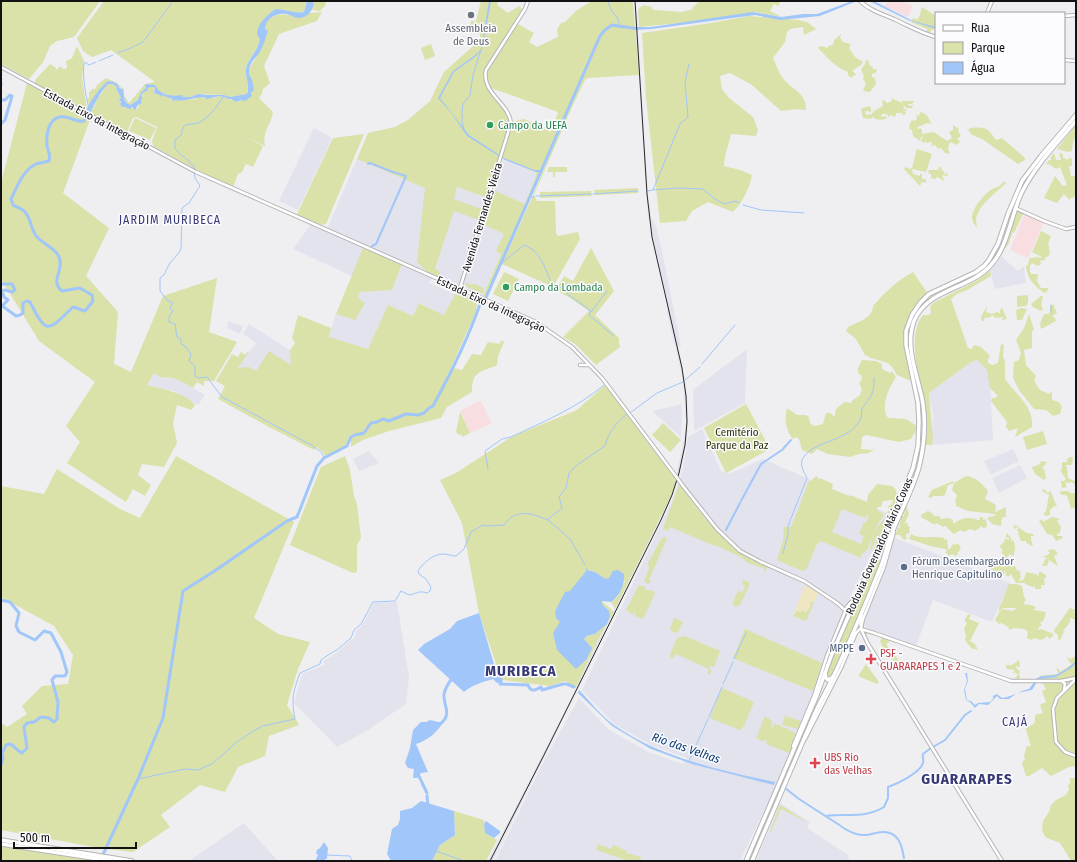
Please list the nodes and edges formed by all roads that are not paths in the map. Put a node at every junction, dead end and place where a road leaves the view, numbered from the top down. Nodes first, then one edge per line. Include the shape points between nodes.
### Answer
1 (528, 1) edge
2 (992, 1) edge
3 (860, 2) edge
4 (987, 12) edge
5 (1076, 15) edge
6 (1065, 16) edge
7 (935, 37) edge
8 (1065, 60) edge
9 (1076, 61) edge
10 (1, 67) edge
11 (1076, 115) edge
12 (1076, 121) edge
13 (1015, 208) junction
14 (1076, 227) edge
15 (462, 282) junction
16 (452, 285) junction
17 (459, 288) junction
18 (466, 291) junction
19 (580, 365) dead end
20 (590, 365) junction
21 (897, 520) junction
22 (872, 562) junction
23 (882, 564) junction
24 (856, 598) junction
25 (851, 602) junction
26 (837, 603) junction
27 (846, 611) junction
28 (861, 612) junction
29 (846, 622) junction
30 (861, 627) junction
31 (856, 633) junction
32 (863, 636) junction
33 (851, 638) junction
34 (824, 672) junction
35 (834, 676) junction
36 (1076, 679) edge
37 (1061, 681) junction
38 (1064, 690) junction
39 (801, 745) junction
40 (792, 754) junction
41 (1076, 756) edge
42 (1, 840) edge
43 (1, 844) edge
44 (112, 861) edge
45 (132, 861) edge
46 (746, 861) edge
47 (752, 861) edge
48 (1002, 861) edge

1 - 15 main road, Avenida Fernandes Vieira via 525,10 485,73 489,88 511,121
2 - 4 main road
3 - 7 main road
5 - 6 main road
8 - 9 main road
10 - 16 main road, Estrada Eixo da Integração via 195,172
11 - 22 highway, Rodovia Governador Mário Covas via 1022,181 990,260 976,272 929,294 912,315 906,331 906,345 919,411 918,446 910,479
12 - 13 highway, Rodovia Governador Mário Covas via 1032,175
13 - 14 main road via 1066,229
13 - 21 highway, Rodovia Governador Mário Covas via 1002,248 991,265 977,277 934,297 923,307 914,321 911,342 923,402 924,442 916,475
15 - 16 main road
15 - 17 main road, Avenida Fernandes Vieira
15 - 18 main road
16 - 17 main road, Estrada Eixo da Integração
17 - 18 main road, Estrada Eixo da Integração
18 - 20 main road, Estrada Eixo da Integração via 541,326 572,348
19 - 20 main road
20 - 26 main road, Estrada Eixo da Integração, bridge via 717,529 740,551 804,581
21 - 23 highway, Rodovia Governador Mário Covas
21 - 30 main road via 884,567
22 - 23 highway via 878,558
22 - 24 highway, Rodovia Governador Mário Covas
23 - 28 highway, Rodovia Governador Mário Covas
24 - 25 highway
24 - 29 highway, Rodovia Governador Mário Covas
25 - 26 main road via 845,605
25 - 27 main road
26 - 27 main road, Estrada Eixo da Integração
27 - 29 highway
27 - 40 main road
28 - 30 highway
28 - 33 highway, Rodovia Governador Mário Covas
29 - 34 highway, Rodovia Governador Mário Covas
30 - 31 main road
30 - 32 main road
30 - 37 main road via 1011,681
31 - 32 main road
31 - 33 highway
31 - 39 main road via 808,736
32 - 48 main road
33 - 35 highway, Rodovia Governador Mário Covas
34 - 35 highway via 828,680
34 - 40 highway, Rodovia Governador Mário Covas via 817,696
35 - 39 highway, Rodovia Governador Mário Covas
36 - 37 main road
36 - 38 main road
37 - 38 main road via 1065,684
38 - 41 main road via 1053,705 1054,737 1062,750
39 - 47 highway, Rodovia Governador Mário Covas
40 - 46 highway, Rodovia Governador Mário Covas
42 - 45 highway
43 - 44 highway

